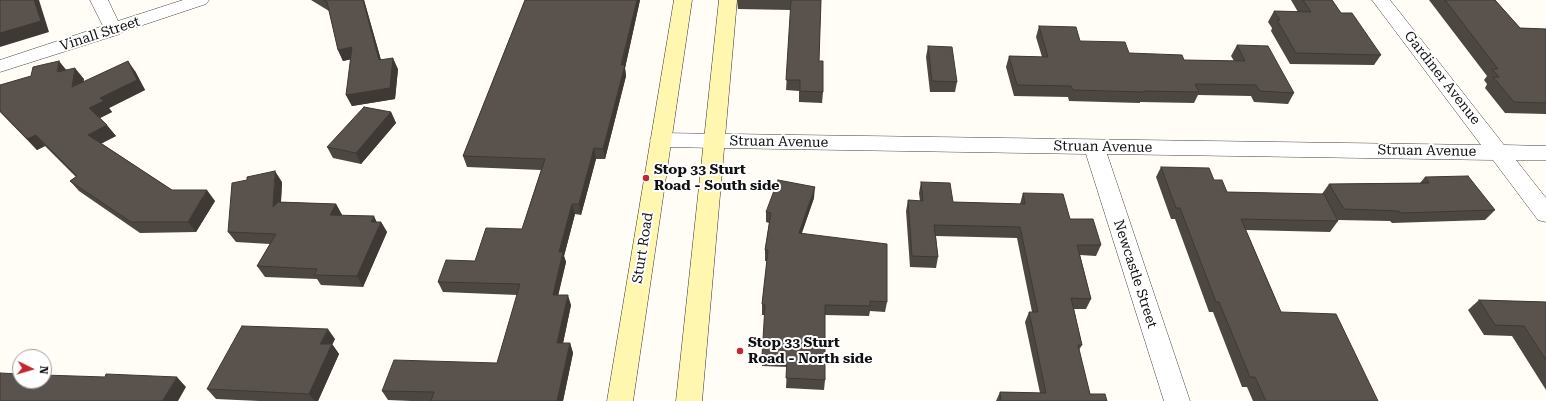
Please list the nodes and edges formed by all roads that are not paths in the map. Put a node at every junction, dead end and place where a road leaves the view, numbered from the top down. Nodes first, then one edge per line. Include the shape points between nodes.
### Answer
1 (99, 0) edge
2 (200, 0) edge
3 (683, 0) edge
4 (728, 0) edge
5 (1381, 0) edge
6 (114, 30) junction
7 (0, 66) edge
8 (660, 140) junction
9 (713, 141) junction
10 (1094, 147) junction
11 (1499, 152) junction
12 (1546, 153) edge
13 (1546, 214) edge
14 (620, 401) edge
15 (689, 401) edge
16 (1177, 401) edge

1 - 6 street
2 - 6 street, Vinall Street
3 - 8 main road, Sturt Road
4 - 9 main road
5 - 11 street, Gardiner Avenue
6 - 7 street, Vinall Street
8 - 9 street, Struan Avenue
8 - 14 main road, Sturt Road
9 - 10 street, Struan Avenue
9 - 15 main road
10 - 11 street, Struan Avenue
10 - 16 street, Newcastle Street
11 - 12 street, Struan Avenue
11 - 13 street, Gardiner Avenue

